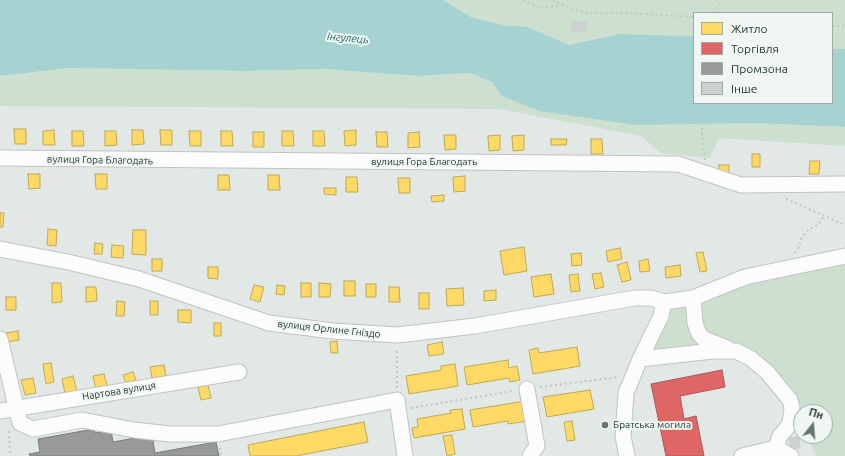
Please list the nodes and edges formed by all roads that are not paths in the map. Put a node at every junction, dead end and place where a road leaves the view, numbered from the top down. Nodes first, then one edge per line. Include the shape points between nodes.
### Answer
1 (0, 158) edge
2 (845, 184) edge
3 (0, 249) edge
4 (845, 256) edge
5 (693, 298) junction
6 (664, 302) junction
7 (0, 339) edge
8 (736, 351) junction
9 (640, 359) junction
10 (239, 372) dead end
11 (527, 389) dead end
12 (18, 408) junction
13 (0, 411) edge
14 (776, 448) junction
15 (405, 456) edge
16 (530, 456) edge
17 (627, 456) edge
18 (742, 456) edge
19 (790, 456) edge

1 - 2 street, вулиця Гора Благодать via 678,164 741,185
3 - 6 street, вулиця Орлине Гніздо via 139,279 269,323 333,331 397,335 475,326 635,298 651,298
4 - 5 street, вулиця Орлине Гніздо via 744,277
5 - 6 street, вулиця Орлине Гніздо
5 - 8 street via 698,334 717,345
6 - 9 street via 661,316
7 - 12 street
8 - 9 street via 696,352
8 - 14 street via 750,358 767,372 790,400 790,424 780,436
9 - 17 street via 626,393 623,436
10 - 12 street, Нартова вулиця
11 - 16 street via 537,446
12 - 13 street, Нартова вулиця
12 - 15 street via 20,423 33,429 82,420 170,434 218,434 397,400
14 - 18 street
14 - 19 street

